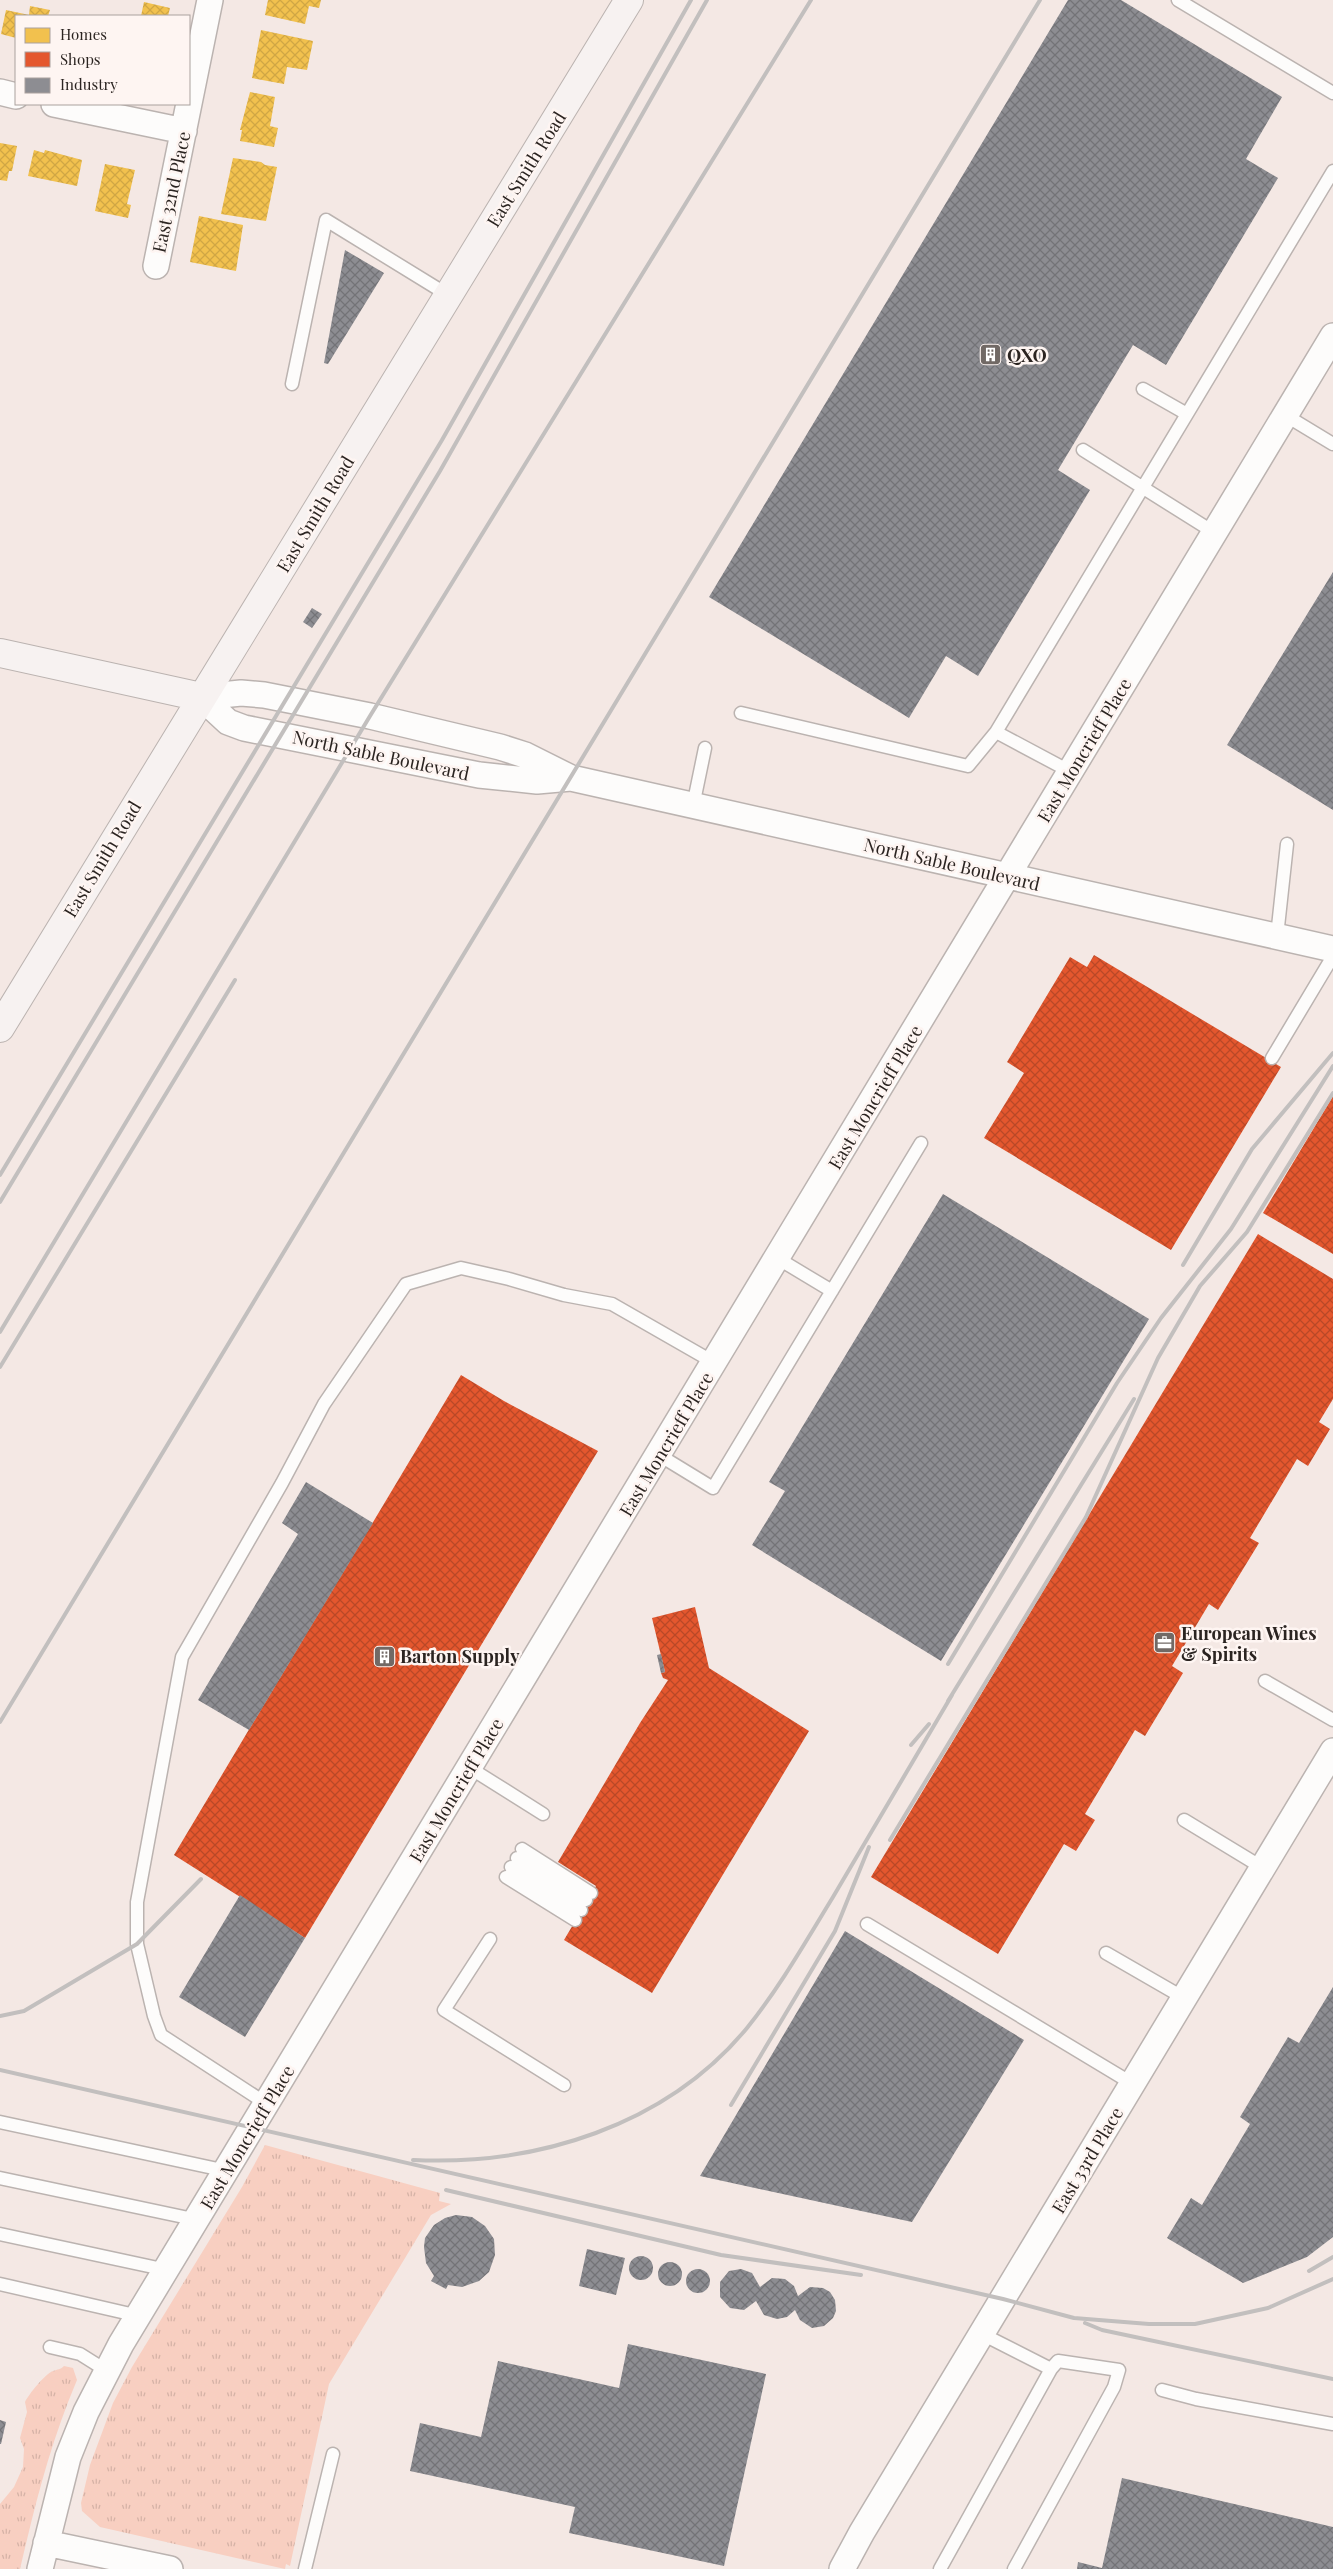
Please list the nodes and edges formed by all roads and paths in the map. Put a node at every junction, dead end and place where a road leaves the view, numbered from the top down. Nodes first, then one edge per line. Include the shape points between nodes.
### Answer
1 (210, 0) edge
2 (629, 0) edge
3 (1178, 0) edge
4 (0, 92) edge
5 (1333, 93) edge
6 (15, 96) edge
7 (190, 101) edge
8 (59, 105) edge
9 (189, 105) edge
10 (184, 131) junction
11 (1333, 171) edge
12 (156, 266) dead end
13 (448, 296) junction
14 (1333, 336) edge
15 (292, 384) dead end
16 (1143, 389) dead end
17 (1187, 414) junction
18 (1285, 415) junction
19 (1333, 444) edge
20 (1083, 450) dead end
21 (1143, 488) junction
22 (1215, 533) junction
23 (0, 653) edge
24 (201, 697) junction
25 (741, 713) dead end
26 (996, 732) junction
27 (705, 748) dead end
28 (1070, 772) junction
29 (571, 778) junction
30 (693, 806) junction
31 (1287, 844) dead end
32 (1008, 876) junction
33 (1277, 936) junction
34 (1333, 949) edge
35 (1333, 956) edge
36 (0, 1028) edge
37 (1272, 1058) dead end
38 (921, 1143) dead end
39 (777, 1258) junction
40 (832, 1291) junction
41 (714, 1363) junction
42 (659, 1455) junction
43 (1265, 1680) dead end
44 (1333, 1720) edge
45 (1333, 1751) edge
46 (470, 1768) junction
47 (543, 1814) dead end
48 (1184, 1820) dead end
49 (514, 1862) joint
50 (1263, 1868) junction
51 (868, 1924) dead end
52 (490, 1939) dead end
53 (1106, 1954) dead end
54 (1184, 1998) junction
55 (1133, 2084) junction
56 (564, 2085) dead end
57 (267, 2104) junction
58 (0, 2122) edge
59 (226, 2171) junction
60 (0, 2178) edge
61 (198, 2220) junction
62 (0, 2234) edge
63 (167, 2270) junction
64 (0, 2284) edge
65 (139, 2316) junction
66 (982, 2334) junction
67 (50, 2347) dead end
68 (1051, 2370) junction
69 (107, 2371) junction
70 (1162, 2390) dead end
71 (1333, 2424) edge
72 (333, 2454) dead end
73 (46, 2542) junction
74 (40, 2569) edge
75 (170, 2569) edge
76 (305, 2569) edge
77 (842, 2569) edge
78 (940, 2569) edge
79 (1014, 2569) edge

1 - 7 street, East 32nd Place
2 - 13 street, East Smith Road
3 - 5 lane
4 - 6 street
8 - 10 street
9 - 10 street, East 32nd Place
10 - 12 street, East 32nd Place
11 - 17 lane
13 - 15 lane via 326,220
13 - 24 street, East Smith Road
14 - 18 street, East Moncrieff Place
16 - 17 lane
17 - 21 lane
18 - 19 lane
18 - 22 street, East Moncrieff Place
20 - 21 lane
21 - 22 lane
21 - 26 lane
22 - 28 street, East Moncrieff Place
23 - 24 street, North Sable Boulevard
24 - 29 street, North Sable Boulevard via 241,693 264,695 370,716 500,747 525,755
24 - 29 street, North Sable Boulevard via 228,722 244,728 479,775 537,780
24 - 36 street, East Smith Road
25 - 26 lane via 968,766
26 - 28 lane
27 - 30 lane
28 - 32 street, East Moncrieff Place
29 - 30 street, North Sable Boulevard
30 - 32 street, North Sable Boulevard
31 - 33 lane
32 - 33 street, North Sable Boulevard
32 - 39 street, East Moncrieff Place
33 - 34 street, North Sable Boulevard
35 - 37 lane
38 - 40 lane
39 - 40 lane
39 - 41 street, East Moncrieff Place
40 - 42 lane via 713,1488
41 - 42 street, East Moncrieff Place
41 - 57 lane via 612,1304 461,1268 406,1284 324,1404 182,1657 137,1902 137,1944 161,2035
42 - 46 street, East Moncrieff Place
43 - 44 lane
45 - 50 street, East 33rd Place
46 - 47 lane
46 - 57 street, East Moncrieff Place
48 - 50 lane
49 - 49 lane via 583,1906
50 - 54 street, East 33rd Place
51 - 55 lane
52 - 56 lane via 444,2010
53 - 54 lane
54 - 55 street, East 33rd Place
55 - 66 street, East 33rd Place
57 - 59 street, East Moncrieff Place
58 - 59 lane
59 - 61 street, East Moncrieff Place
60 - 61 lane
61 - 63 street, East Moncrieff Place
62 - 63 lane
63 - 65 street, East Moncrieff Place
64 - 65 lane
65 - 69 street, East Moncrieff Place
66 - 68 lane
66 - 77 street, East 33rd Place
67 - 69 lane via 80,2354
68 - 78 lane
68 - 79 lane via 1058,2361 1118,2370 1114,2387
69 - 73 street, East Moncrieff Place via 68,2458
70 - 71 lane
72 - 76 lane
73 - 74 street, East Moncrieff Place
73 - 75 street

